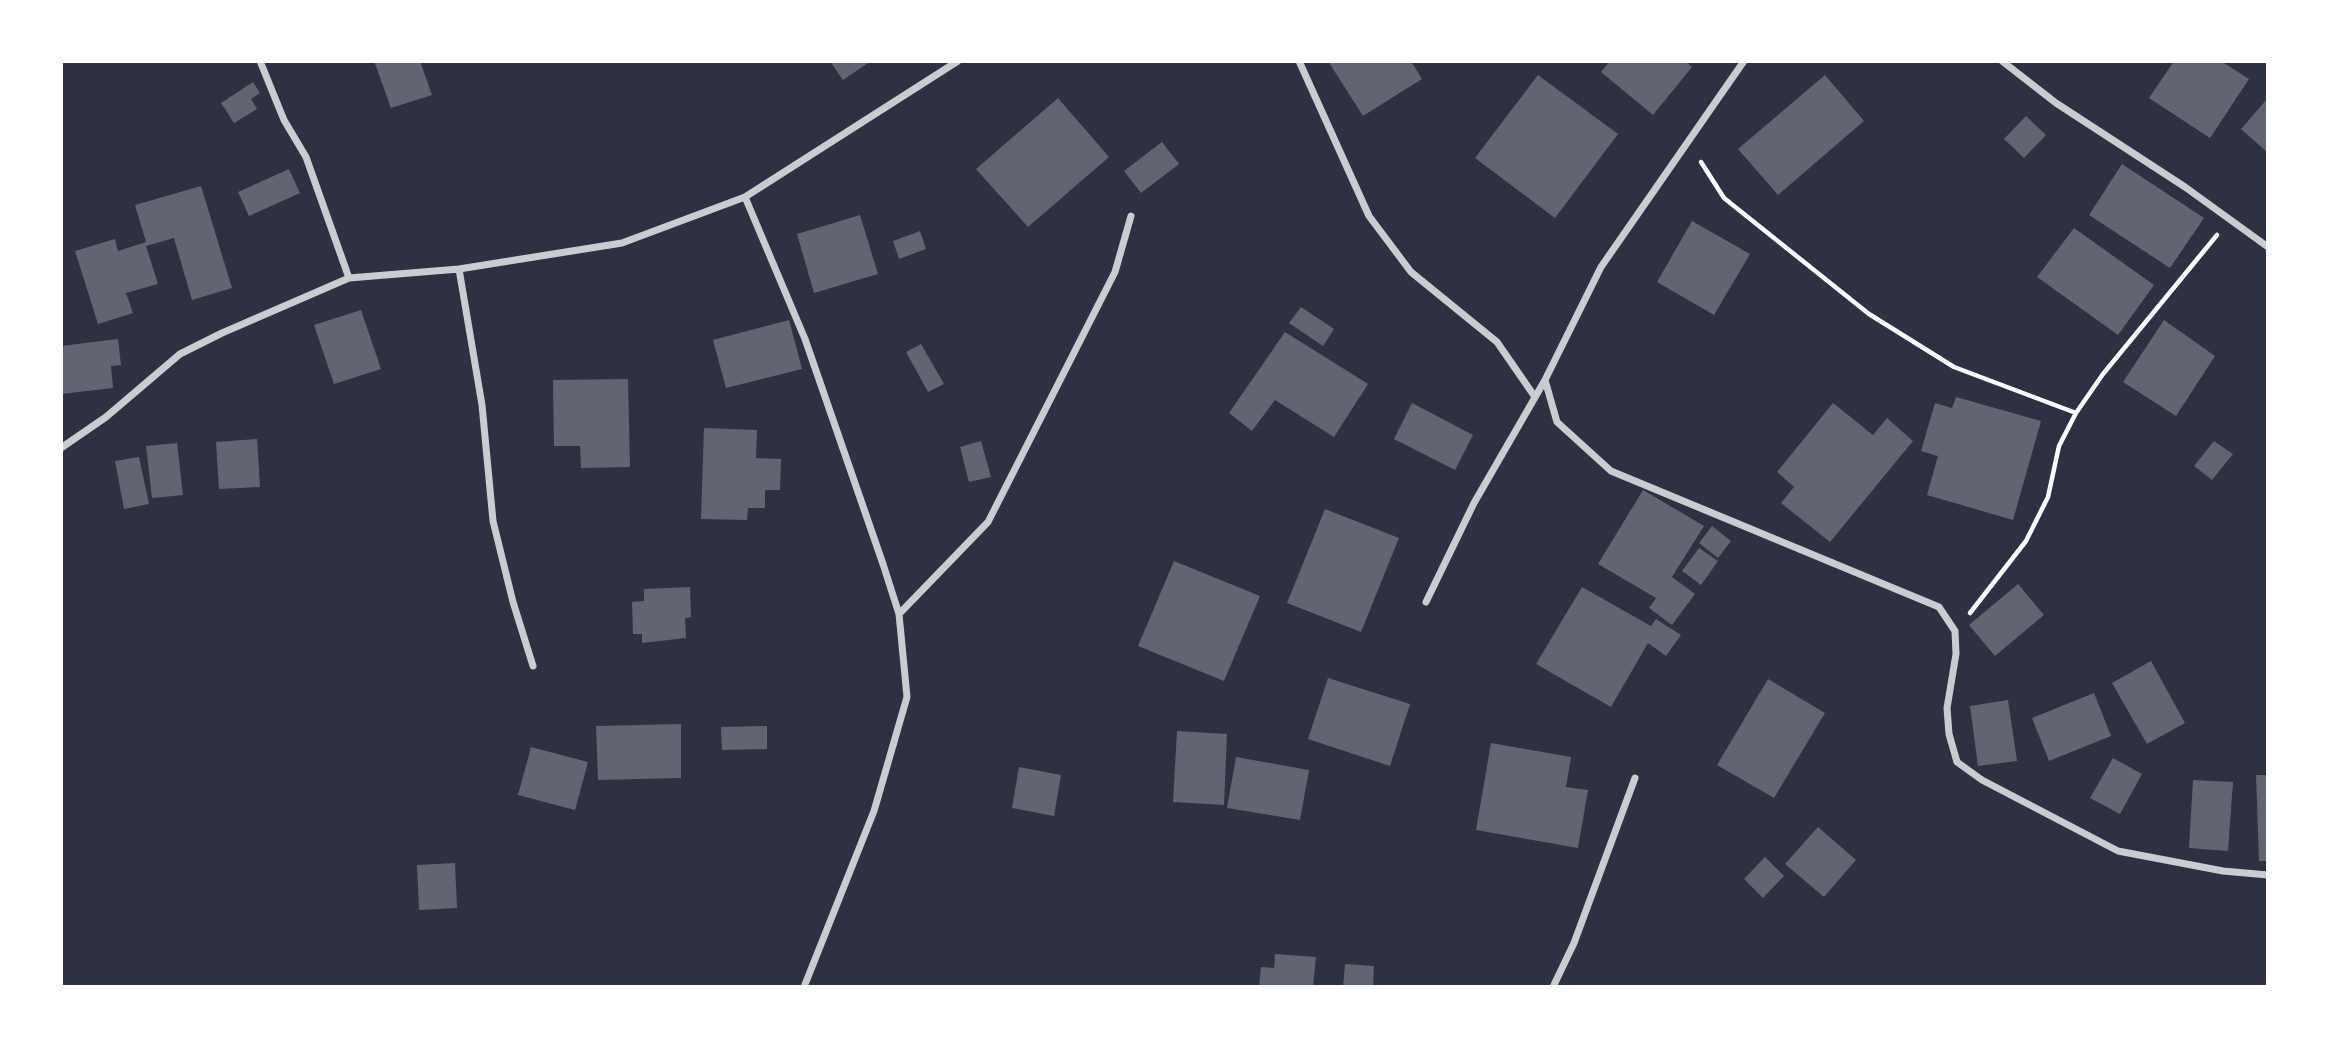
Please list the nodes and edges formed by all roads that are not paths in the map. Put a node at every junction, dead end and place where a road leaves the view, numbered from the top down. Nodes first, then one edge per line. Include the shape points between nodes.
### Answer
1 (260, 61) edge
2 (958, 61) edge
3 (1299, 61) edge
4 (1744, 61) edge
5 (2002, 61) edge
6 (745, 197) junction
7 (1131, 216) dead end
8 (2268, 247) edge
9 (458, 269) junction
10 (349, 278) junction
11 (1545, 380) junction
12 (1535, 397) junction
13 (61, 448) edge
14 (1426, 602) dead end
15 (900, 614) junction
16 (533, 666) dead end
17 (1635, 778) dead end
18 (2268, 876) edge
19 (804, 987) edge
20 (1553, 987) edge

1 - 10 street via 284,120 306,158
2 - 6 street
3 - 12 street via 1370,216 1411,272 1497,342
4 - 11 street via 1601,267
5 - 8 street
6 - 9 street via 622,243
6 - 15 street via 805,339
7 - 15 street via 1115,272 988,522
9 - 10 street
9 - 16 street via 482,405 493,521
10 - 13 street via 180,354 106,417
11 - 12 street
11 - 18 street via 1557,422 1611,471 1939,607 1955,631 1947,708 1949,734 1958,762 1982,780 2118,851
12 - 14 street via 1474,503
15 - 19 street via 908,697 896,746
17 - 20 street

